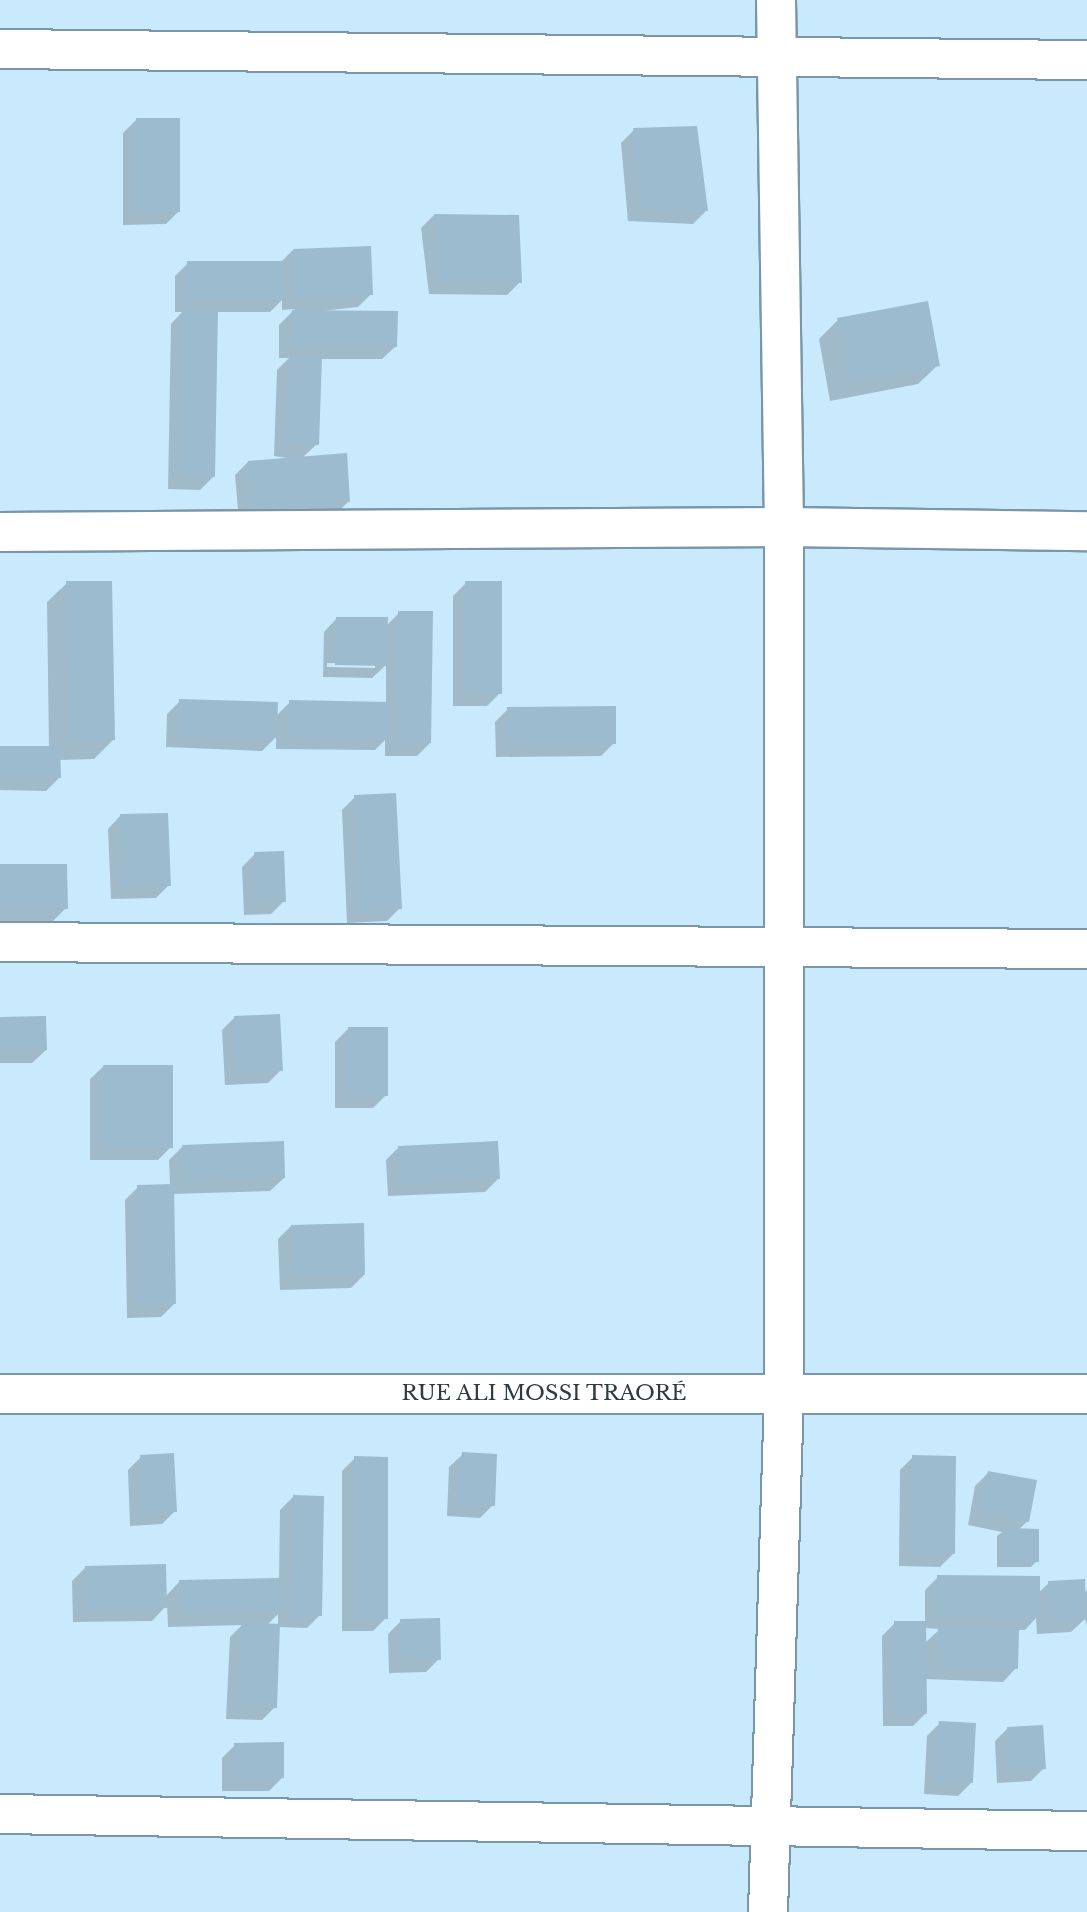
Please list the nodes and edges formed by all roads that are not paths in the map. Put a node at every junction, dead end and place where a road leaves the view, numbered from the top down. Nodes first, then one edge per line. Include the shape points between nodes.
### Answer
1 (776, 0) edge
2 (0, 49) edge
3 (775, 58) junction
4 (1087, 60) edge
5 (784, 527) junction
6 (1087, 531) edge
7 (0, 532) edge
8 (0, 942) edge
9 (783, 945) junction
10 (1087, 949) edge
11 (784, 1393) junction
12 (0, 1394) edge
13 (1087, 1394) edge
14 (0, 1814) edge
15 (767, 1824) junction
16 (1087, 1832) edge
17 (768, 1912) edge

1 - 3 street
2 - 3 street
3 - 4 street
3 - 5 street
5 - 6 street
5 - 7 street
5 - 9 street
8 - 9 street
9 - 10 street
9 - 11 street
11 - 12 street, RUE ALI MOSSI TRAORÉ
11 - 13 street, RUE ALI MOSSI TRAORÉ
11 - 15 street
14 - 15 street
15 - 16 street
15 - 17 street

